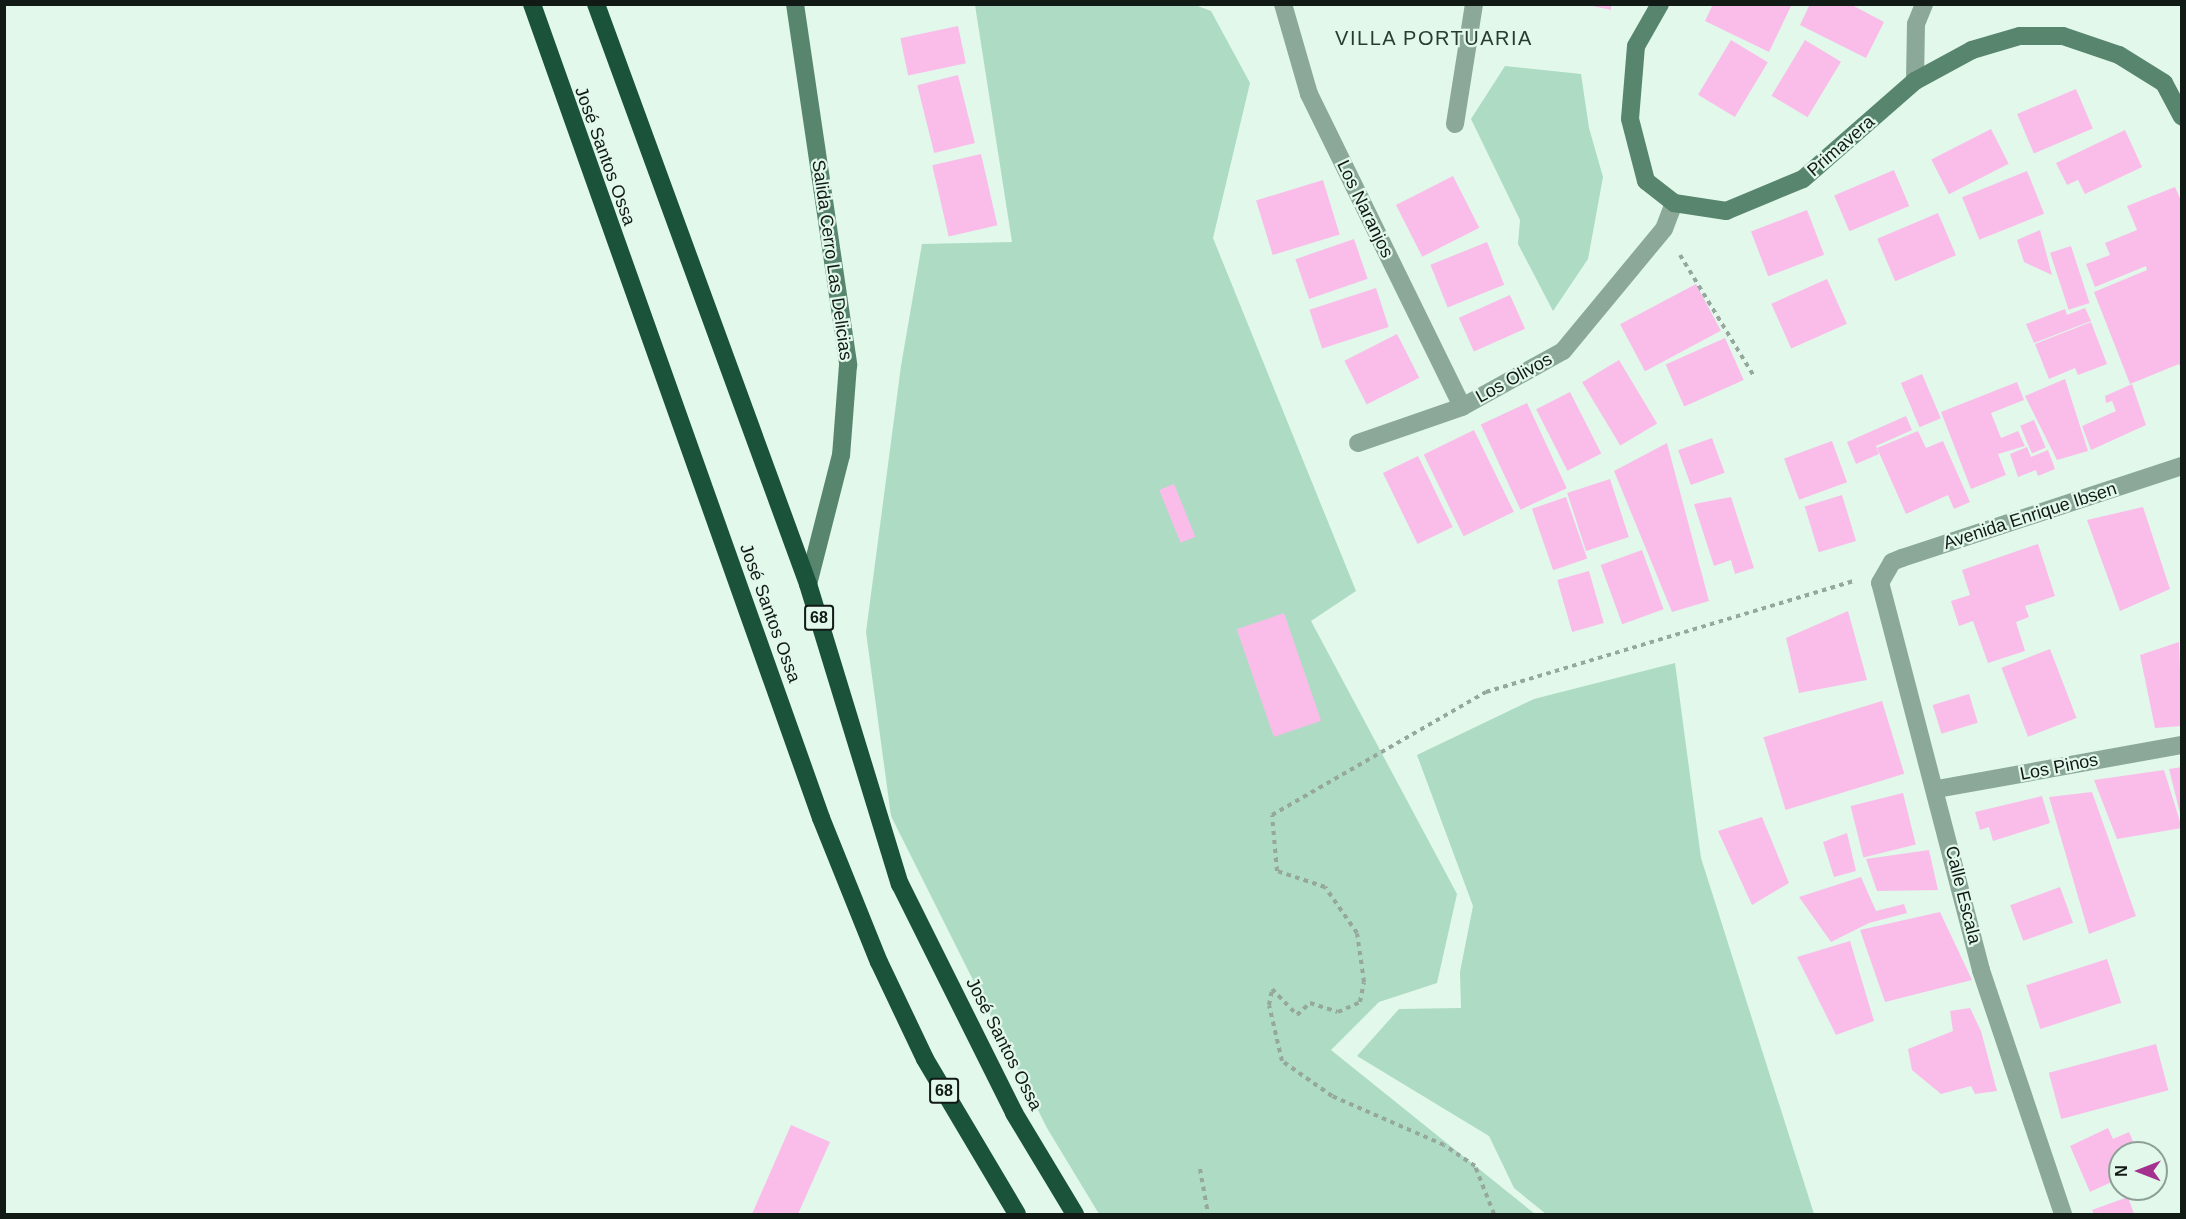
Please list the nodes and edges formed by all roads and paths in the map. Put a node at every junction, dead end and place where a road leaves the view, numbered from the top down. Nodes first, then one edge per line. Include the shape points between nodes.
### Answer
1 (532, 4) edge
2 (596, 4) edge
3 (795, 4) edge
4 (1283, 4) edge
5 (1474, 4) edge
6 (1660, 4) edge
7 (1924, 4) edge
8 (1915, 81) junction
9 (2181, 117) edge
10 (1455, 124) dead end
11 (1674, 203) junction
12 (1664, 229) junction
13 (1754, 376) dead end
14 (1462, 407) junction
15 (1358, 443) dead end
16 (2181, 466) edge
17 (1884, 572) junction
18 (808, 584) junction
19 (2181, 745) edge
20 (1936, 789) junction
21 (1200, 1169) dead end
22 (1017, 1215) edge
23 (1075, 1215) edge
24 (1208, 1215) edge
25 (1494, 1215) edge
26 (2063, 1215) edge

1 - 22 highway, José Santos Ossa / 68 via 829,838 879,962 925,1059
2 - 18 highway, José Santos Ossa / 68
3 - 18 street, Salida Cerro Las Delicias via 849,365 841,455
4 - 14 street, Los Naranjos via 1309,94
5 - 10 street
6 - 11 street via 1636,46 1630,119 1646,180
7 - 8 street via 1916,24
8 - 9 street, Primavera via 1972,50 2020,36 2063,36 2119,55 2164,84
8 - 11 street, Primavera via 1803,179 1726,211
11 - 12 street, Los Olivos
12 - 13 path
12 - 14 street, Los Olivos via 1563,351
14 - 15 street, Los Olivos
16 - 17 street, Avenida Enrique Ibsen via 1902,558
17 - 20 street, Calle Escala via 1881,598
17 - 25 path via 1486,692 1272,814 1277,871 1325,887 1357,933 1364,982 1360,1002 1338,1012 1310,1003 1297,1015 1272,989 1269,1005 1282,1061 1332,1096 1435,1141 1475,1166
18 - 23 highway, José Santos Ossa / 68 via 900,884 1014,1113
19 - 20 street, Los Pinos
20 - 26 street, Calle Escala via 1981,970
21 - 24 path

